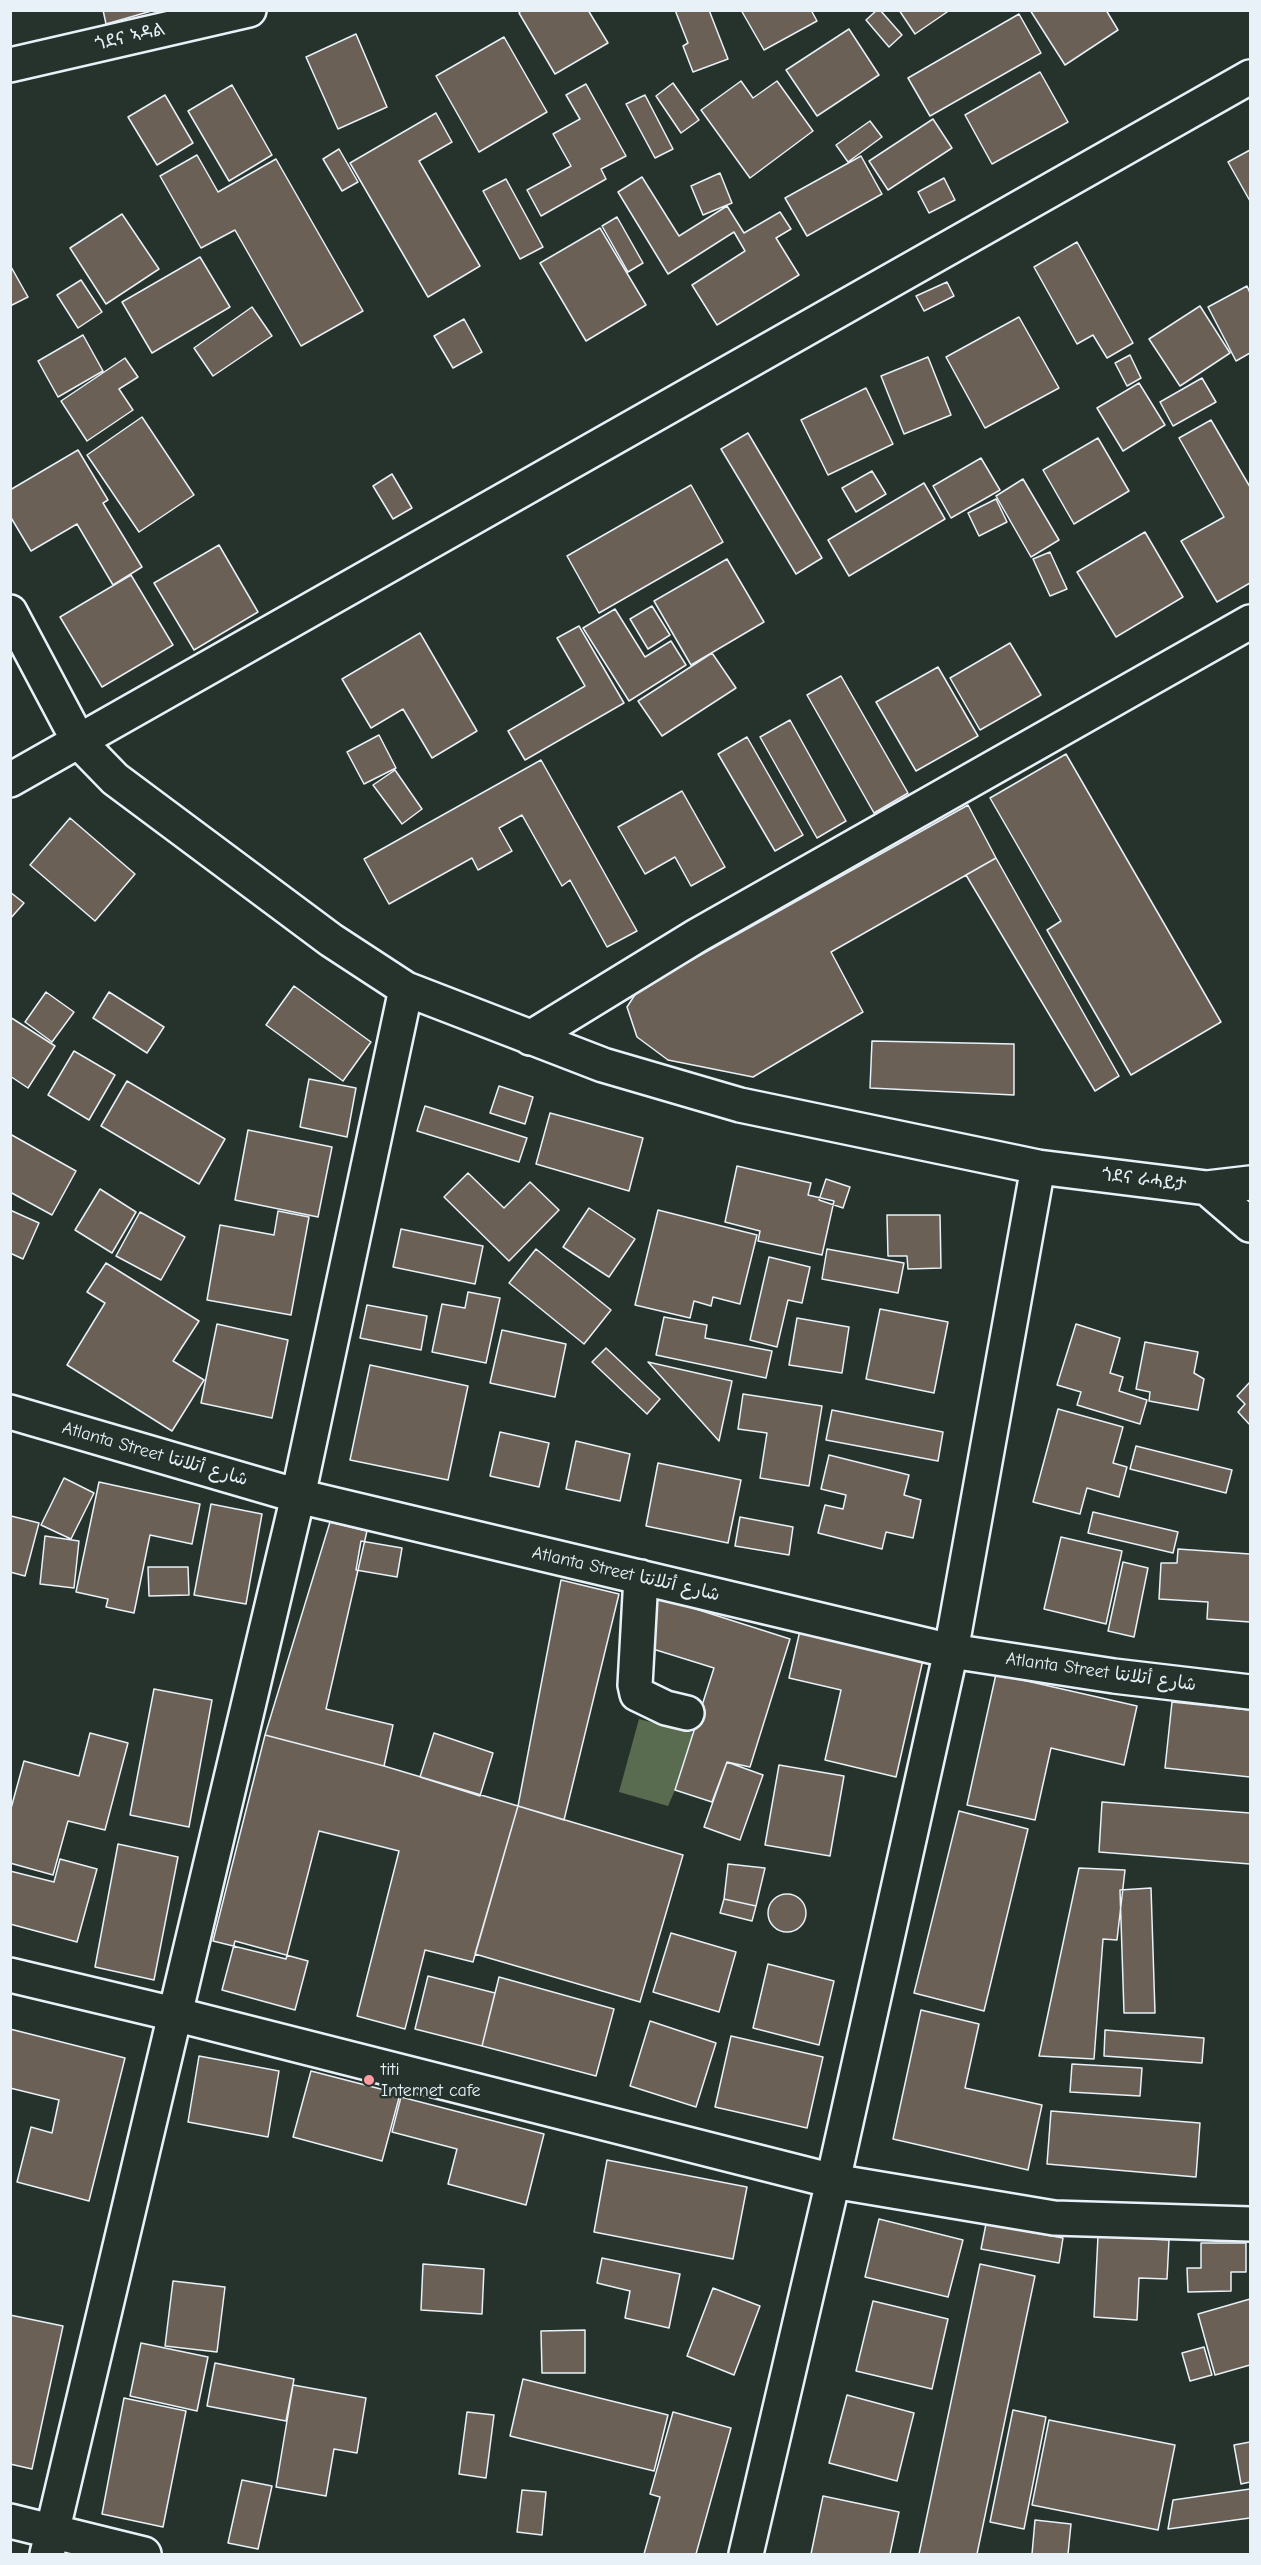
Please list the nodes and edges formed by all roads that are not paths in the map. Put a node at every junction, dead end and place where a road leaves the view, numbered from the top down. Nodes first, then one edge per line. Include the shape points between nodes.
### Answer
1 (249, 10) edge
2 (10, 65) edge
3 (1251, 77) edge
4 (10, 612) edge
5 (1251, 622) edge
6 (79, 742) junction
7 (10, 780) edge
8 (406, 989) junction
9 (530, 1038) junction
10 (1038, 1167) junction
11 (1251, 1183) edge
12 (1207, 1188) junction
13 (1251, 1225) edge
14 (10, 1412) edge
15 (298, 1496) junction
16 (641, 1577) junction
17 (951, 1651) junction
18 (1251, 1692) edge
19 (687, 1713) dead end
20 (10, 1975) edge
21 (174, 2014) junction
22 (833, 2181) junction
23 (1251, 2224) edge
24 (10, 2521) edge
25 (50, 2542) edge
26 (144, 2554) edge
27 (746, 2554) edge

1 - 2 street, ጎደና ኣዳል
3 - 6 street
4 - 6 street, ጎደና ራሓይታ
5 - 9 street via 698,935
6 - 7 street
6 - 8 street, ጎደና ራሓይታ via 124,786 331,940
8 - 9 street, ጎደና ራሓይታ
8 - 15 street
9 - 10 street, ጎደና ራሓይታ via 603,1065 740,1106
10 - 12 street, ጎደና ራሓይታ
10 - 17 street
11 - 12 street, ጎደና ራሓይታ
12 - 13 street
14 - 15 street, Atlanta Street شارع أتلانتا
15 - 16 street, Atlanta Street شارع أتلانتا via 470,1547
15 - 21 street
16 - 17 street, Atlanta Street شارع أتلانتا
16 - 19 street via 635,1685 638,1694
17 - 18 street, Atlanta Street شارع أتلانتا
17 - 22 street
20 - 21 street
21 - 22 street
21 - 25 street
22 - 23 street via 1054,2218
22 - 27 street
24 - 25 street
25 - 26 street

